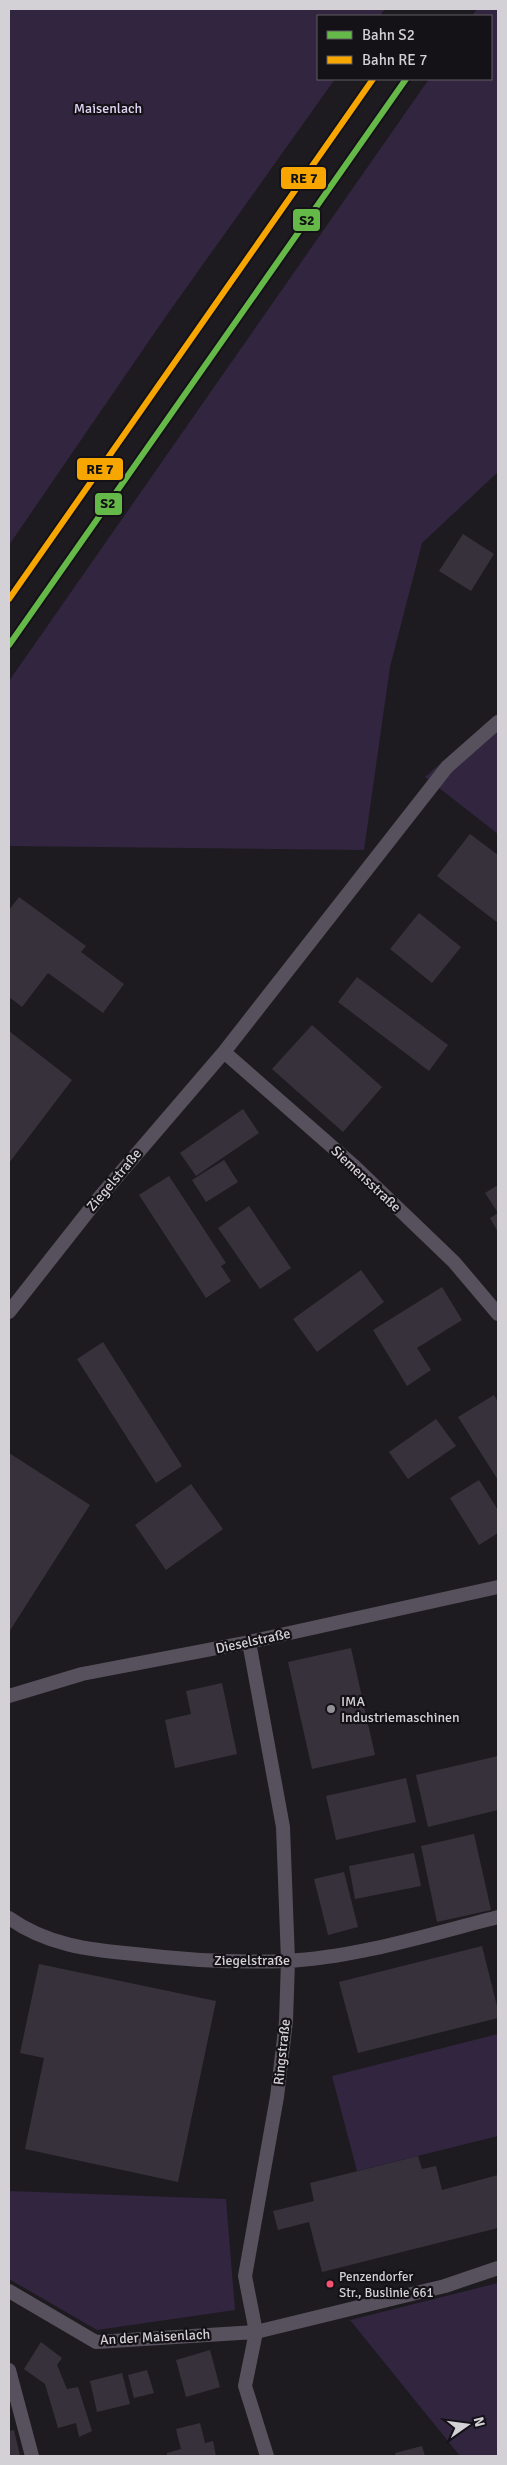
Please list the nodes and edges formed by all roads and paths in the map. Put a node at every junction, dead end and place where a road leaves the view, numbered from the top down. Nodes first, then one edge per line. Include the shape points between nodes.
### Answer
1 (498, 722) edge
2 (224, 1052) junction
3 (9, 1312) edge
4 (498, 1314) edge
5 (498, 1587) edge
6 (249, 1642) junction
7 (9, 1696) edge
8 (498, 1917) edge
9 (9, 1918) edge
10 (288, 1961) junction
11 (498, 2268) edge
12 (9, 2291) edge
13 (256, 2332) junction
14 (9, 2370) edge
15 (32, 2456) edge
16 (267, 2456) edge

1 - 2 street, Ziegelstraße via 447,767
2 - 3 street, Ziegelstraße via 98,1199
2 - 4 street, Siemensstraße via 354,1166 447,1255
5 - 6 street, Dieselstraße
6 - 7 street, Dieselstraße via 82,1674
6 - 10 street, Ringstraße via 283,1827
8 - 10 street, Ziegelstraße via 365,1950
9 - 10 street, Ziegelstraße via 28,1932 82,1949 185,1960
10 - 13 street, Ringstraße via 286,2021 277,2097 245,2276
11 - 13 street, An der Maisenlach via 445,2286
12 - 13 street, An der Maisenlach via 96,2342
13 - 16 street, Ringstraße via 246,2386
14 - 15 street

